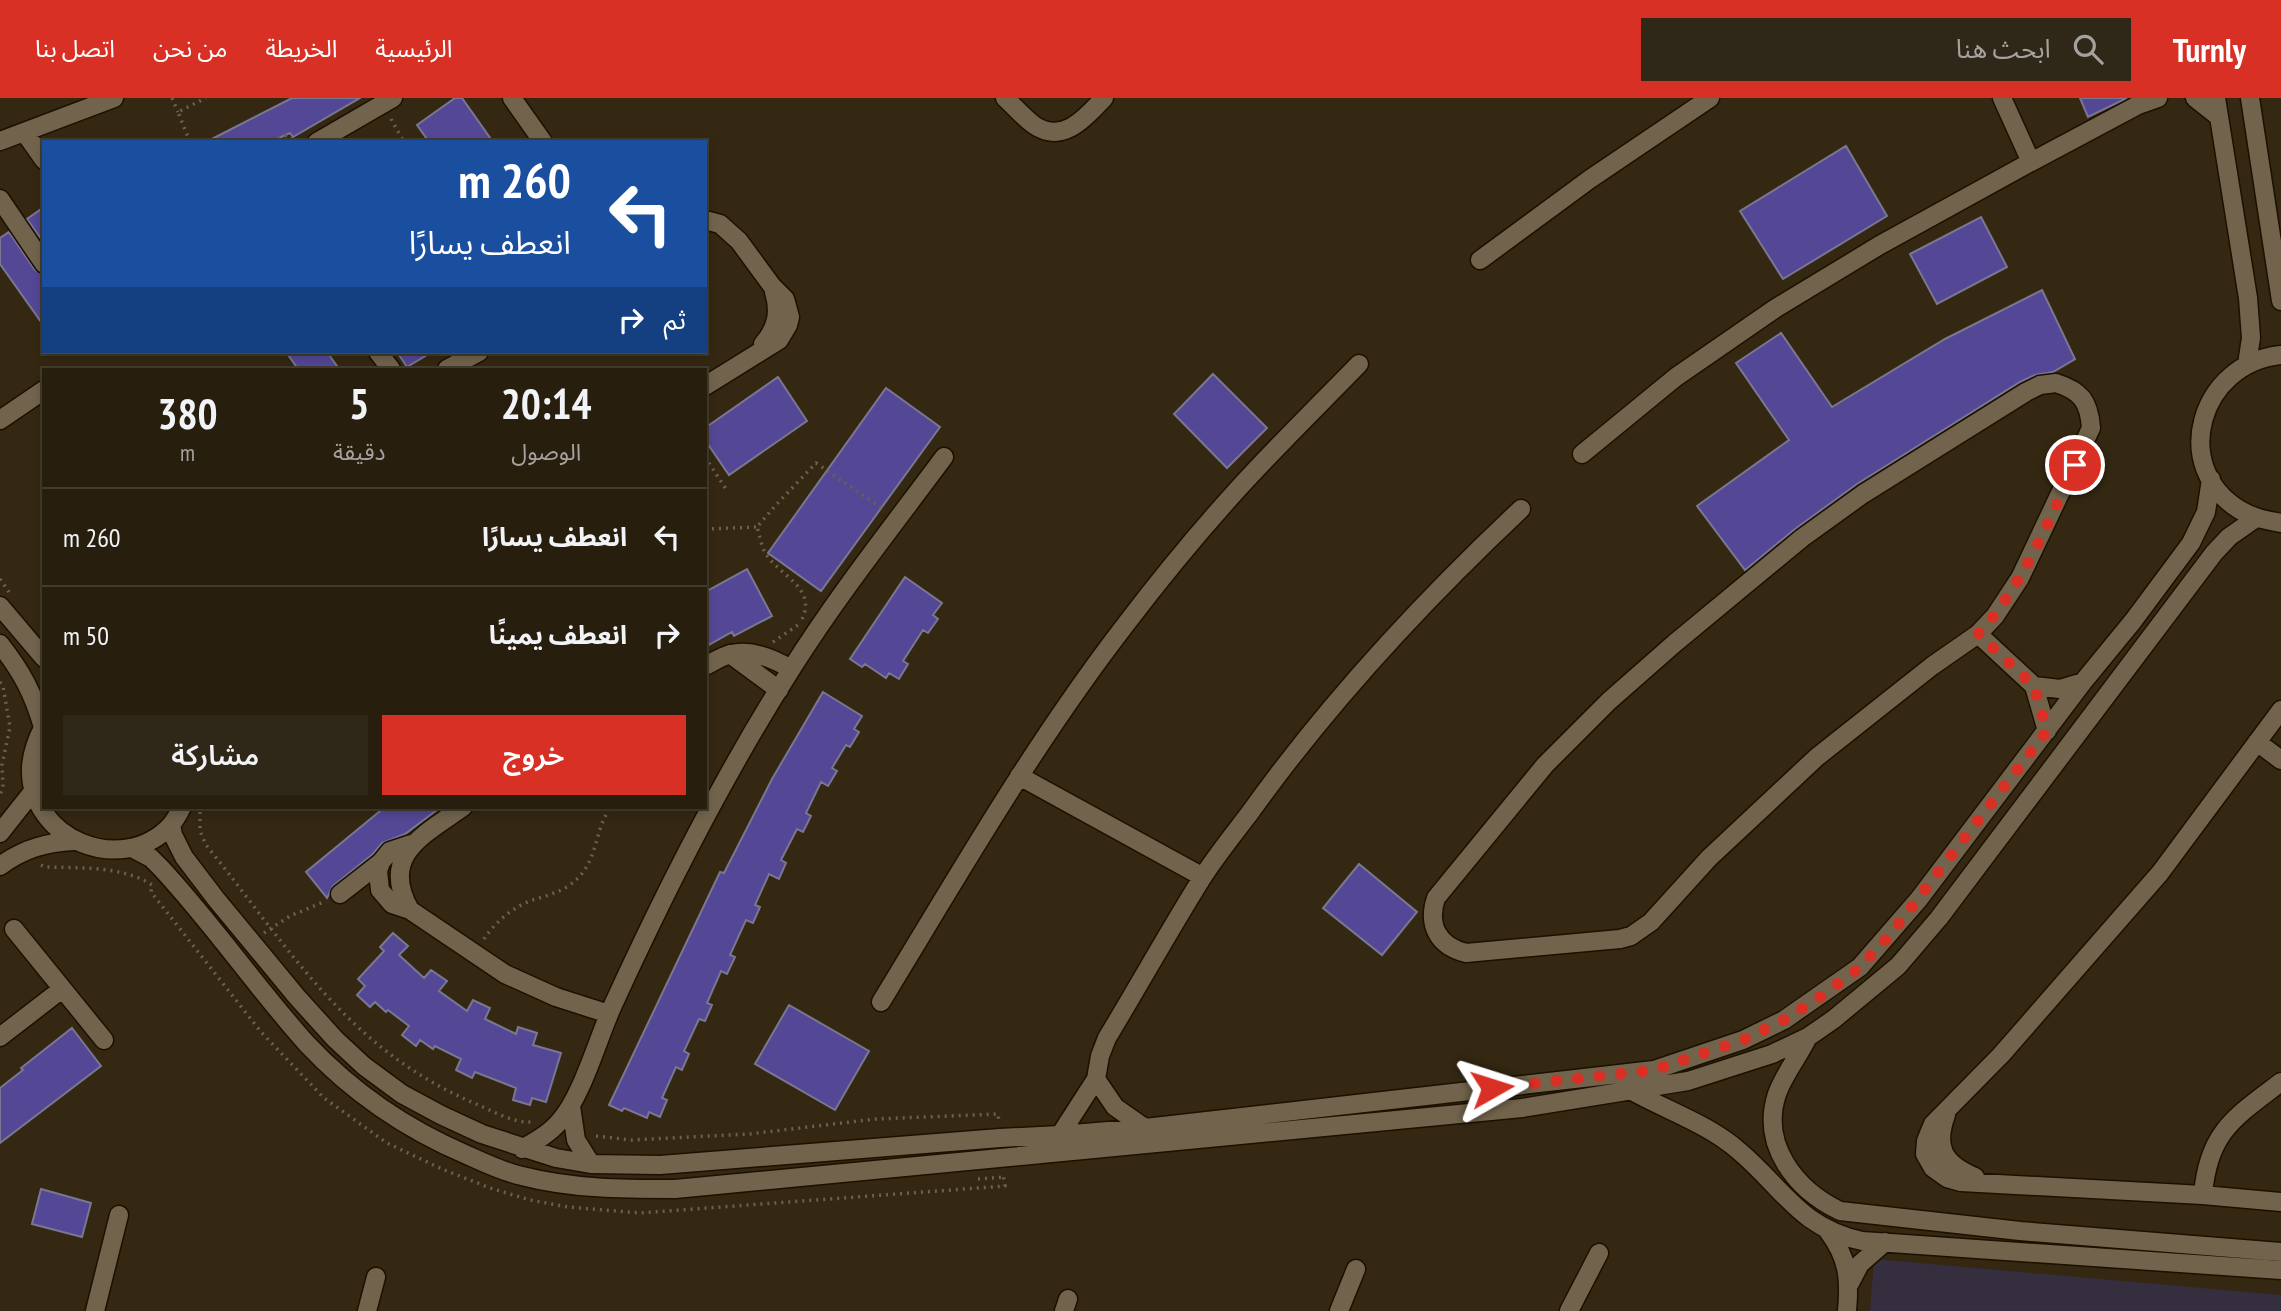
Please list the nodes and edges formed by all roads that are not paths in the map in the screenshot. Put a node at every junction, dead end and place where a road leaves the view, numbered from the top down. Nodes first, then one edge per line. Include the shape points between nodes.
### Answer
1 (114, 98) edge
2 (393, 98) edge
3 (512, 98) edge
4 (1006, 98) edge
5 (1104, 98) edge
6 (1710, 98) edge
7 (2002, 98) edge
8 (2158, 98) edge
9 (2195, 98) edge
10 (2216, 98) edge
11 (2250, 98) edge
12 (2219, 117) junction
13 (25, 133) junction
14 (320, 140) edge
15 (542, 140) edge
16 (0, 141) edge
17 (42, 157) edge
18 (2031, 162) junction
19 (0, 199) edge
20 (707, 209) edge
21 (707, 221) edge
22 (739, 241) junction
23 (1480, 260) dead end
24 (42, 261) edge
25 (2281, 301) edge
26 (475, 354) edge
27 (2281, 355) edge
28 (2246, 363) junction
29 (1359, 364) dead end
30 (449, 368) edge
31 (707, 385) edge
32 (42, 391) edge
33 (0, 420) edge
34 (1582, 454) dead end
35 (944, 457) dead end
36 (2211, 479) junction
37 (1521, 509) dead end
38 (2256, 518) junction
39 (2281, 523) edge
40 (0, 606) edge
41 (1978, 634) junction
42 (0, 645) edge
43 (730, 654) junction
44 (42, 656) edge
45 (707, 665) edge
46 (791, 669) junction
47 (2082, 682) junction
48 (2034, 686) junction
49 (779, 690) junction
50 (2281, 710) edge
51 (42, 720) edge
52 (42, 730) edge
53 (2047, 731) junction
54 (2257, 742) junction
55 (2281, 760) edge
56 (1019, 776) junction
57 (34, 790) junction
58 (181, 809) edge
59 (460, 809) edge
60 (171, 825) junction
61 (0, 833) edge
62 (74, 841) junction
63 (411, 844) junction
64 (132, 848) junction
65 (381, 862) junction
66 (0, 866) edge
67 (1203, 877) junction
68 (340, 894) road end
69 (410, 910) junction
70 (14, 929) dead end
71 (62, 989) junction
72 (881, 1002) dead end
73 (608, 1014) junction
74 (0, 1037) edge
75 (1808, 1037) junction
76 (104, 1040) dead end
77 (1096, 1079) junction
78 (2281, 1082) edge
79 (1632, 1091) junction
80 (566, 1124) junction
81 (1145, 1128) junction
82 (1060, 1135) junction
83 (522, 1149) junction
84 (591, 1164) junction
85 (2203, 1195) junction
86 (2281, 1202) edge
87 (119, 1215) dead end
88 (1828, 1231) junction
89 (1885, 1242) junction
90 (2281, 1252) edge
91 (1599, 1253) dead end
92 (1356, 1269) dead end
93 (2281, 1270) edge
94 (376, 1277) dead end
95 (1850, 1283) junction
96 (94, 1311) edge
97 (367, 1311) edge
98 (1339, 1311) edge
99 (1569, 1311) edge
100 (1847, 1311) edge

1 - 13 street
2 - 14 street
3 - 15 street
4 - 5 street via 1034,125 1058,132 1081,122
6 - 23 street
7 - 18 street
8 - 18 street
9 - 12 street
10 - 12 street
11 - 25 street
12 - 28 street via 2248,298 2251,338
13 - 16 street
13 - 17 street
18 - 34 street via 1776,308 1676,377
19 - 24 street
20 - 22 street via 731,221
21 - 22 street via 720,224
22 - 31 street via 772,286 777,319 769,337 751,356
26 - 30 street
27 - 28 street
28 - 36 street via 2228,376 2204,414 2203,458
29 - 56 street via 1238,489 1180,557
32 - 33 street
35 - 46 street
36 - 38 street via 2238,509
36 - 47 street via 2206,512 2191,543
37 - 67 street via 1456,570 1336,701
38 - 39 street
38 - 75 street via 2214,553 1898,966
40 - 44 street
41 - 41 street via 2020,578 2086,443 2090,412 2071,387 2040,385 1873,487 1802,538 1675,643 1545,765 1487,834 1436,898 1432,909 1436,933 1454,950 1466,953 1631,936 1651,922 1709,858 1817,757
41 - 48 street
42 - 51 street via 25,678
43 - 45 street
43 - 46 street via 766,657
43 - 49 street
46 - 49 street
47 - 48 street via 2060,688
47 - 53 street
48 - 53 street
49 - 73 street via 673,876
50 - 54 street
52 - 57 street via 31,769
53 - 81 street via 1919,900 1860,967 1784,1020 1743,1040 1654,1070
54 - 55 street
54 - 85 street via 2151,884 1948,1110 1941,1130 1946,1158 1961,1171 1988,1182
56 - 67 street
56 - 72 street
57 - 61 street
57 - 62 street via 42,811
58 - 60 street
59 - 63 street
60 - 64 street
60 - 83 street via 184,857 335,1039 383,1082 482,1135
62 - 64 street via 112,851
62 - 66 street via 26,850
63 - 65 street via 390,850
63 - 69 street via 400,870 403,898
64 - 79 street via 151,858 166,874 309,1046 361,1094 441,1144 520,1176 600,1188 675,1189 1522,1108
65 - 68 street
65 - 69 street via 377,881 385,898
67 - 77 street via 1107,1038
69 - 73 street via 505,974
70 - 71 street
71 - 74 street
71 - 76 street
73 - 80 street
75 - 79 street via 1772,1054 1688,1081
75 - 90 street via 1773,1108 1775,1136 1796,1179 1840,1211
77 - 81 street via 1115,1107
77 - 82 street
78 - 85 street via 2223,1131 2208,1160
79 - 88 street via 1720,1137 1786,1200
80 - 83 street
80 - 84 street
81 - 82 street
82 - 84 street via 660,1165
83 - 84 street
85 - 86 street
87 - 96 street
88 - 89 street
88 - 95 street via 1840,1250
89 - 93 street
89 - 95 street via 1860,1264
91 - 99 street
92 - 98 street
94 - 97 street
95 - 100 street

